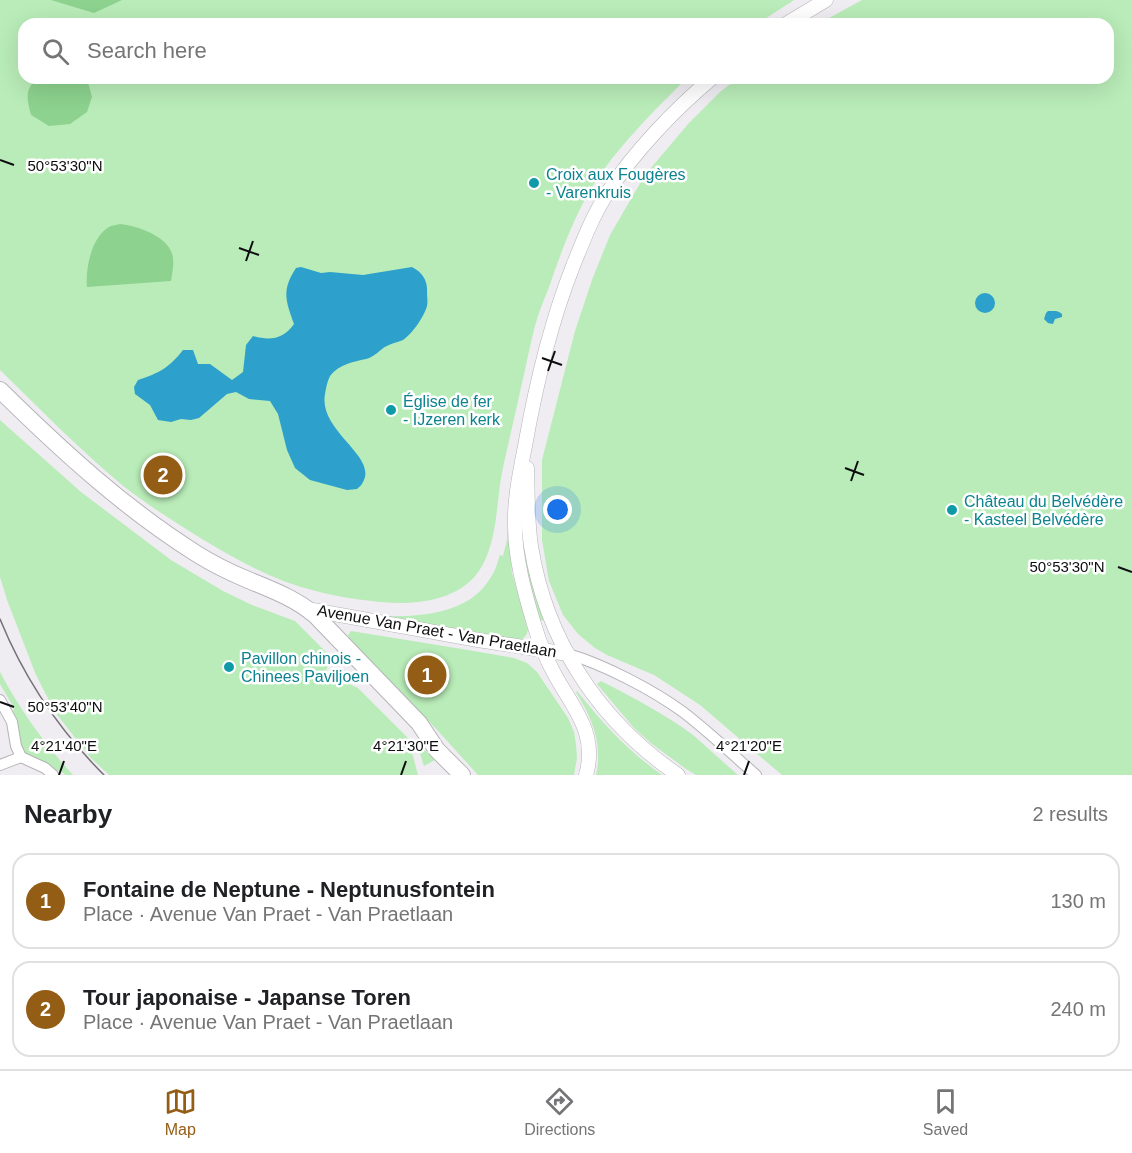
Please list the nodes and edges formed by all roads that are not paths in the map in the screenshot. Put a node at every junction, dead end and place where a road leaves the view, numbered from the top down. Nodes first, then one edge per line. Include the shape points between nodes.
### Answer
1 (826, 0) edge
2 (796, 18) edge
3 (706, 84) edge
4 (0, 390) edge
5 (526, 439) junction
6 (307, 609) junction
7 (543, 650) junction
8 (568, 654) junction
9 (0, 700) edge
10 (21, 757) junction
11 (0, 765) edge
12 (53, 775) edge
13 (462, 775) edge
14 (586, 775) edge
15 (678, 775) edge
16 (756, 775) edge

1 - 2 main road
3 - 5 main road via 642,149 592,220 555,315
4 - 6 main road, Avenue Van Praet - Van Praetlaan via 55,444 148,522 199,555 288,596
5 - 7 main road via 514,528 522,579
5 - 8 main road via 531,544 549,613
6 - 7 main road, Avenue Van Praet - Van Praetlaan
6 - 13 main road, Avenue Van Praet - Van Praetlaan via 419,723
7 - 8 main road, Avenue Van Praet - Van Praetlaan
7 - 14 main road via 586,729
8 - 15 main road via 606,712 641,748
8 - 16 street via 627,679 680,710
9 - 10 street via 12,722
10 - 11 street
10 - 12 street

